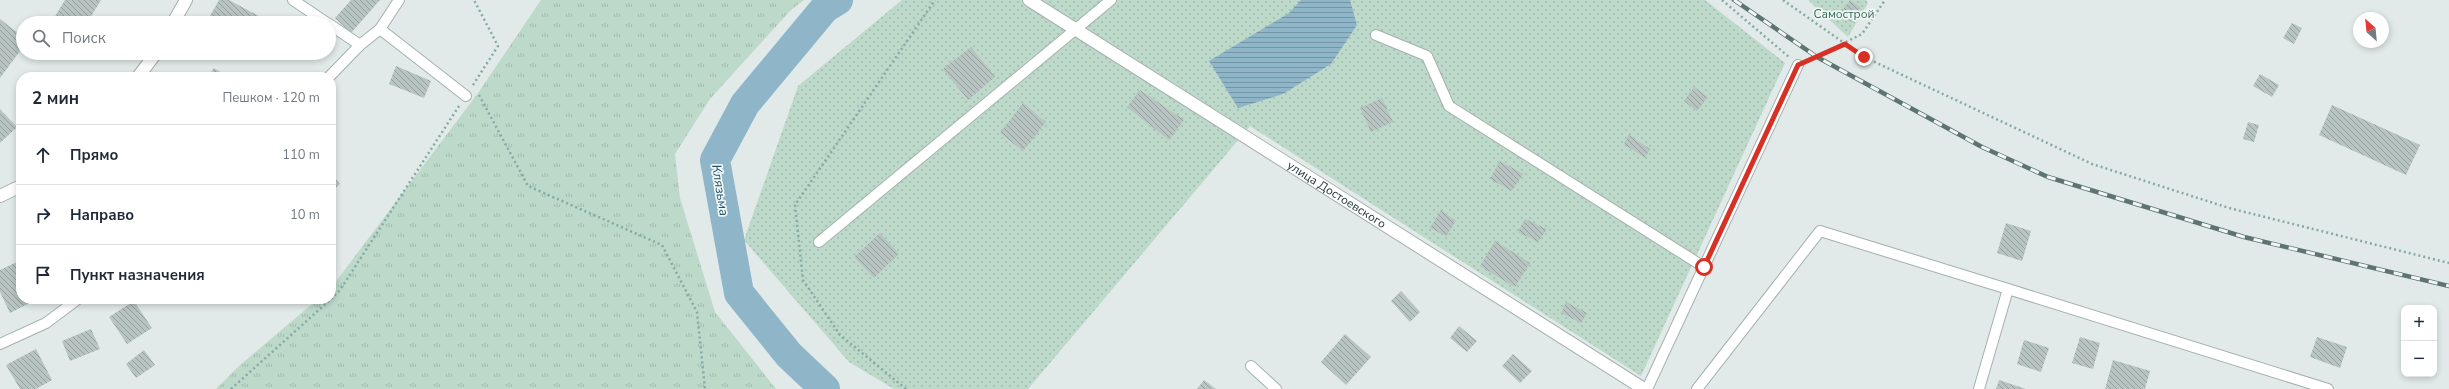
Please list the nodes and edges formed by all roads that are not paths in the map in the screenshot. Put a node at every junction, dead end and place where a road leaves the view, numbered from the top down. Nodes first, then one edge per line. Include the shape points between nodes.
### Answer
1 (186, 0) edge
2 (293, 0) edge
3 (399, 0) edge
4 (1029, 0) edge
5 (1111, 0) edge
6 (177, 16) edge
7 (316, 16) edge
8 (336, 29) edge
9 (380, 29) junction
10 (1074, 29) junction
11 (1376, 35) dead end
12 (360, 45) junction
13 (151, 60) edge
14 (1798, 65) road end
15 (142, 72) edge
16 (334, 72) edge
17 (466, 96) road end
18 (16, 188) edge
19 (0, 196) edge
20 (819, 242) dead end
21 (1704, 267) junction
22 (2008, 289) junction
23 (71, 304) edge
24 (0, 344) edge
25 (1251, 366) dead end
26 (1276, 389) edge
27 (1646, 389) edge
28 (1697, 389) edge
29 (1979, 389) edge
30 (2328, 389) edge

1 - 6 street
2 - 7 lane
3 - 9 lane
4 - 10 street, улица Достоевского
5 - 10 lane
8 - 12 lane
9 - 12 lane
9 - 17 lane
10 - 20 lane
10 - 27 street, улица Достоевского
11 - 21 lane via 1427,56 1449,106
12 - 16 lane
13 - 15 street
14 - 21 lane
18 - 19 street
21 - 27 lane
22 - 28 lane via 1820,231
22 - 29 lane
22 - 30 lane
23 - 24 lane via 46,323
25 - 26 lane

